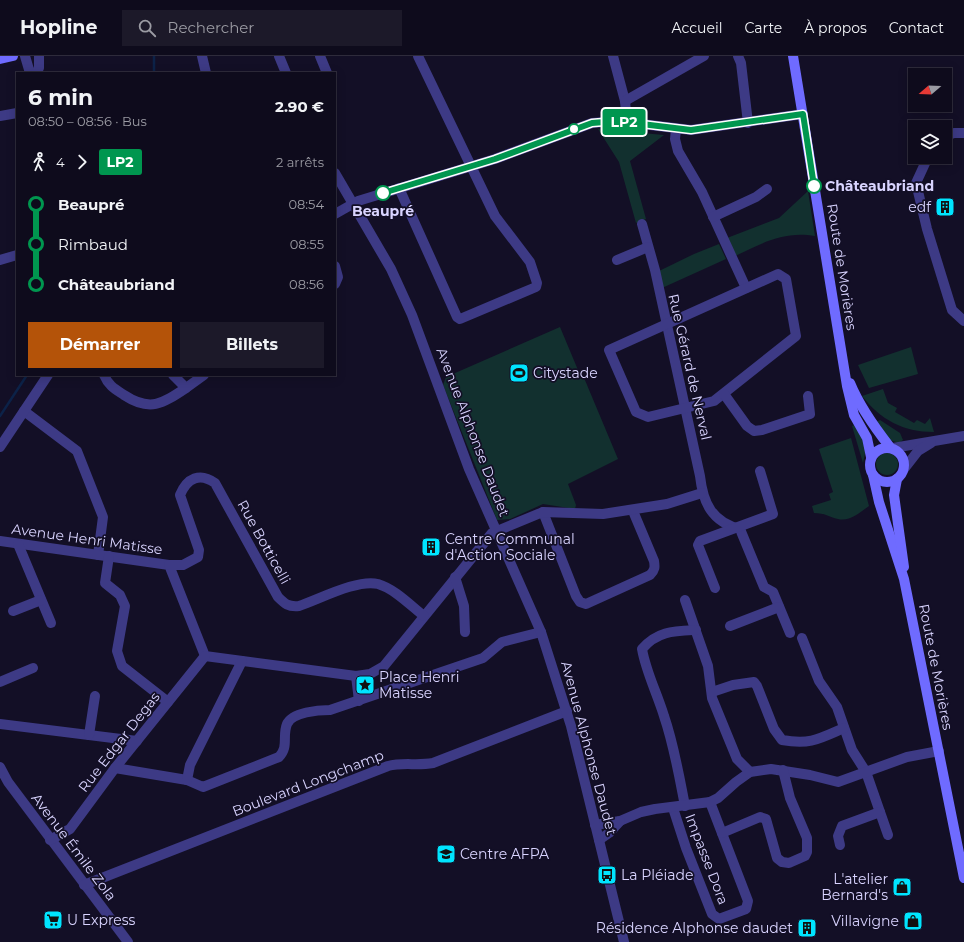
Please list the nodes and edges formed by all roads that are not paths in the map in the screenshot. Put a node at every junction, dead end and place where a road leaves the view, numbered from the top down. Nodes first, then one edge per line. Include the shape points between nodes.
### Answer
1 (13, 56) edge
2 (25, 56) edge
3 (39, 56) edge
4 (202, 56) edge
5 (279, 56) edge
6 (320, 56) edge
7 (418, 56) edge
8 (613, 56) edge
9 (704, 56) edge
10 (738, 56) edge
11 (793, 56) edge
12 (0, 59) edge
13 (30, 72) edge
14 (37, 72) edge
15 (206, 72) edge
16 (286, 72) edge
17 (327, 72) edge
18 (625, 101) junction
19 (16, 113) edge
20 (803, 114) junction
21 (0, 116) edge
22 (627, 122) junction
23 (748, 123) junction
24 (676, 129) junction
25 (964, 133) edge
26 (952, 134) edge
27 (925, 164) edge
28 (472, 166) junction
29 (336, 174) edge
30 (399, 188) junction
31 (767, 189) dead end
32 (353, 203) junction
33 (336, 213) edge
34 (713, 217) junction
35 (642, 224) dead end
36 (648, 247) junction
37 (16, 255) edge
38 (0, 260) edge
39 (618, 260) dead end
40 (336, 270) edge
41 (336, 282) edge
42 (746, 288) junction
43 (964, 321) edge
44 (666, 325) junction
45 (844, 364) junction
46 (47, 376) edge
47 (105, 376) edge
48 (174, 376) edge
49 (203, 376) edge
50 (186, 388) junction
51 (724, 394) junction
52 (808, 396) dead end
53 (685, 408) junction
54 (24, 411) junction
55 (964, 436) edge
56 (938, 440) junction
57 (0, 447) edge
58 (891, 448) junction
59 (871, 457) junction
60 (904, 469) junction
61 (760, 471) dead end
62 (873, 475) junction
63 (897, 479) junction
64 (702, 493) junction
65 (633, 511) junction
66 (543, 512) junction
67 (733, 527) junction
68 (497, 531) junction
69 (0, 541) edge
70 (18, 544) junction
71 (103, 556) junction
72 (169, 565) junction
73 (455, 577) junction
74 (904, 579) junction
75 (715, 588) dead end
76 (41, 600) junction
77 (685, 600) dead end
78 (779, 606) junction
79 (13, 611) dead end
80 (424, 616) junction
81 (50, 623) dead end
82 (730, 626) dead end
83 (696, 630) junction
84 (465, 632) dead end
85 (541, 632) junction
86 (790, 633) dead end
87 (802, 638) dead end
88 (205, 656) junction
89 (242, 661) junction
90 (33, 668) dead end
91 (356, 676) junction
92 (0, 682) edge
93 (712, 692) junction
94 (95, 696) dead end
95 (359, 701) junction
96 (168, 702) junction
97 (567, 711) junction
98 (0, 724) edge
99 (844, 728) junction
100 (89, 735) junction
101 (137, 741) junction
102 (939, 751) junction
103 (0, 767) edge
104 (115, 768) junction
105 (783, 770) junction
106 (750, 772) junction
107 (866, 772) junction
108 (187, 780) junction
109 (710, 802) junction
110 (685, 806) junction
111 (673, 808) junction
112 (880, 812) junction
113 (620, 821) junction
114 (595, 825) junction
115 (722, 833) junction
116 (888, 835) dead end
117 (50, 840) junction
118 (599, 840) junction
119 (840, 845) dead end
120 (964, 878) edge
121 (84, 885) junction
122 (128, 942) edge
123 (624, 942) edge

1 - 12 main road
2 - 13 street
3 - 14 street
4 - 15 street
5 - 16 street
6 - 17 street
7 - 28 street
8 - 18 street
9 - 18 street
10 - 23 street
11 - 20 main road, Route de Morières
18 - 22 street
19 - 21 street
20 - 23 street
20 - 45 main road, Route de Morières
22 - 24 street
22 - 28 street via 592,123
23 - 24 street via 705,129
24 - 34 street via 676,144
25 - 26 street
27 - 43 street via 916,183 927,229 952,310
28 - 30 street
28 - 30 street via 495,216 525,254 538,283 533,289 464,319 460,320 457,317
29 - 32 street, Avenue Alphonse Daudet
30 - 32 street
31 - 34 street via 756,197
32 - 33 street
32 - 68 street, Avenue Alphonse Daudet via 391,269 412,315 469,469
34 - 42 street
35 - 36 street, Rue Gérard de Nerval
36 - 39 street
36 - 44 street, Rue Gérard de Nerval
37 - 38 street
40 - 41 street
42 - 44 street
42 - 51 street via 778,274 786,279 796,336
44 - 53 street, Rue Gérard de Nerval
44 - 53 street via 609,350 636,412 648,417
45 - 58 main road, Route de Morières via 855,393
45 - 59 main road, Route de Morières via 854,416 867,438
46 - 54 street
47 - 50 street via 113,388 143,405 168,400
48 - 50 street
49 - 50 street
51 - 52 street via 747,426 754,431 810,414
51 - 53 street via 714,401
53 - 64 street, Rue Gérard de Nerval
54 - 57 street
54 - 71 street via 77,451 103,516
55 - 56 street
56 - 58 street
56 - 60 street via 918,451
58 - 59 main road via 879,449
58 - 60 main road via 901,454
59 - 62 main road
60 - 63 main road
61 - 67 street via 773,514
62 - 63 main road via 887,482
62 - 74 main road, Route de Morières
63 - 74 main road, Route de Morières via 894,495
64 - 65 street
64 - 67 street via 720,522
65 - 66 street via 603,514
65 - 66 street via 654,561 653,572 590,604 580,602 576,596
66 - 68 street
67 - 75 street via 700,541 698,545
67 - 78 street via 740,529 764,587 773,592
68 - 73 street via 488,537
68 - 85 street, Avenue Alphonse Daudet
69 - 70 street, Avenue Henri Matisse
70 - 71 street, Avenue Henri Matisse
70 - 76 street
71 - 72 street, Avenue Henri Matisse
71 - 96 street via 105,583 120,595 124,606 117,651 122,666
72 - 80 street, Rue Botticelli via 183,565 198,557 199,550 180,495 187,482 196,476 215,483 284,604 290,607 299,606 363,583 379,584
72 - 88 street, Avenue Henri Matisse
73 - 80 street
73 - 84 street via 464,606
74 - 102 main road, Route de Morières
76 - 79 street
76 - 81 street
77 - 83 street
78 - 82 street
78 - 86 street
80 - 91 street via 384,666 370,674
83 - 93 street via 708,666
83 - 110 street via 662,633 642,649 645,665 674,747
85 - 95 street via 502,642 483,658
85 - 97 street, Avenue Alphonse Daudet
87 - 99 street via 819,681 837,707
88 - 89 street
88 - 96 street, Rue Edgar Degas
89 - 91 street
89 - 108 street via 190,765
90 - 92 street
91 - 95 street
93 - 99 street via 754,682 758,686 774,729 782,740 812,742
93 - 106 street via 712,698 737,759
94 - 100 street
95 - 108 street via 330,710 313,710 292,719 287,724 284,752 279,757 203,787
96 - 101 street, Rue Edgar Degas
97 - 114 street, Avenue Alphonse Daudet
97 - 121 street, Boulevard Longchamp via 432,763 388,766
98 - 100 street
99 - 107 street via 852,750
100 - 101 street
101 - 104 street, Rue Edgar Degas
102 - 107 street via 907,757
102 - 120 main road, Route de Morières
103 - 117 street, Avenue Émile Zola
104 - 108 street
104 - 117 street, Rue Edgar Degas via 70,829
105 - 106 street via 771,768
105 - 107 street via 838,782
105 - 115 street via 790,798 807,838 805,856 789,863 777,858 766,819 760,817
106 - 109 street
107 - 112 street
109 - 110 street
109 - 115 street, Impasse Dora
110 - 111 street
111 - 113 street via 641,812
111 - 115 street, Impasse Dora via 712,914 719,918 746,909 748,901
112 - 116 street
112 - 119 street via 842,826 838,836
113 - 114 street
113 - 118 street
114 - 118 street, Avenue Alphonse Daudet
117 - 121 street, Avenue Émile Zola
118 - 123 street, Avenue Alphonse Daudet
121 - 122 street, Avenue Émile Zola

